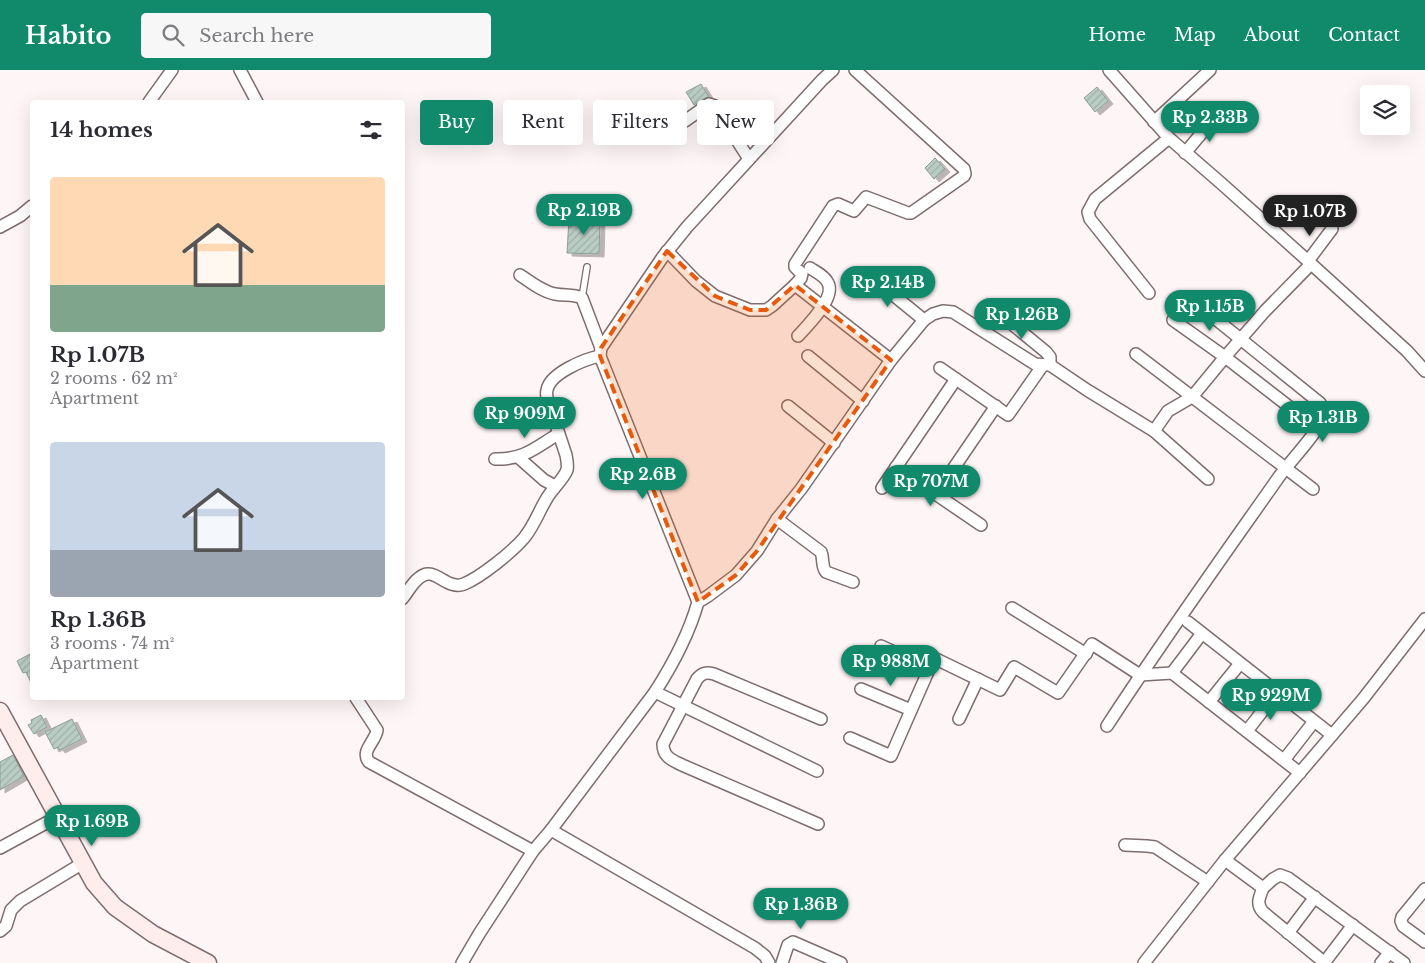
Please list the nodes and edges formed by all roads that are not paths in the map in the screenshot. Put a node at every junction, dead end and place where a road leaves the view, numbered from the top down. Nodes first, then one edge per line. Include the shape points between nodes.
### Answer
1 (172, 70) edge
2 (240, 70) edge
3 (833, 70) edge
4 (855, 70) edge
5 (1109, 70) edge
6 (1210, 70) edge
7 (150, 100) edge
8 (256, 100) edge
9 (1216, 116) dead end
10 (687, 120) edge
11 (1154, 122) junction
12 (1168, 138) junction
13 (1185, 152) junction
14 (749, 159) junction
15 (30, 208) edge
16 (0, 227) edge
17 (1332, 229) dead end
18 (667, 251) junction
19 (1309, 262) junction
20 (587, 267) dead end
21 (810, 268) dead end
22 (520, 275) dead end
23 (870, 276) dead end
24 (795, 285) junction
25 (1149, 293) dead end
26 (582, 298) junction
27 (1197, 304) dead end
28 (822, 306) junction
29 (996, 311) dead end
30 (924, 320) junction
31 (1173, 320) dead end
32 (798, 336) dead end
33 (1240, 340) junction
34 (600, 352) junction
35 (1136, 354) dead end
36 (808, 356) dead end
37 (1225, 357) junction
38 (891, 360) junction
39 (1046, 365) junction
40 (940, 368) dead end
41 (1425, 371) edge
42 (956, 379) junction
43 (1192, 397) junction
44 (863, 401) junction
45 (788, 406) dead end
46 (996, 406) junction
47 (1318, 429) junction
48 (1154, 431) junction
49 (558, 434) junction
50 (834, 443) junction
51 (518, 457) junction
52 (495, 459) dead end
53 (896, 467) junction
54 (1284, 468) junction
55 (1208, 479) dead end
56 (555, 486) junction
57 (882, 488) dead end
58 (1312, 488) dead end
59 (936, 494) junction
60 (777, 519) junction
61 (981, 525) dead end
62 (853, 582) dead end
63 (405, 595) edge
64 (698, 602) junction
65 (1012, 608) dead end
66 (1425, 619) edge
67 (1188, 622) dead end
68 (1200, 636) dead end
69 (881, 646) dead end
70 (1086, 654) junction
71 (1238, 666) dead end
72 (929, 668) junction
73 (1172, 673) junction
74 (1140, 675) junction
75 (978, 679) junction
76 (861, 689) dead end
77 (655, 692) junction
78 (1275, 695) dead end
79 (357, 700) edge
80 (1210, 702) junction
81 (683, 706) junction
82 (911, 710) junction
83 (0, 711) edge
84 (821, 719) dead end
85 (958, 719) dead end
86 (1312, 724) dead end
87 (1107, 726) dead end
88 (4, 729) edge
89 (1247, 731) junction
90 (1332, 735) junction
91 (850, 738) dead end
92 (1284, 760) junction
93 (817, 771) dead end
94 (1300, 773) junction
95 (57, 817) junction
96 (818, 824) dead end
97 (551, 830) junction
98 (1125, 845) dead end
99 (0, 848) edge
100 (533, 851) junction
101 (1225, 860) junction
102 (83, 863) junction
103 (1208, 882) junction
104 (1263, 888) junction
105 (1425, 889) edge
106 (1315, 896) junction
107 (1354, 925) junction
108 (0, 931) edge
109 (1288, 933) junction
110 (1425, 942) edge
111 (1390, 952) junction
112 (208, 963) edge
113 (462, 963) edge
114 (770, 963) edge
115 (782, 963) edge
116 (840, 963) edge
117 (1144, 963) edge
118 (1324, 963) edge
119 (1381, 963) edge
120 (1404, 963) edge

1 - 7 street
2 - 8 street
3 - 14 street
4 - 24 street via 965,174 911,213 866,198 854,211 838,204 834,206 795,264 802,275
5 - 11 street
6 - 11 street
9 - 13 street
10 - 14 street via 709,104 715,106
11 - 12 street
12 - 13 street
12 - 25 street via 1095,199 1088,212 1090,219
13 - 19 street
14 - 18 street
15 - 16 street
17 - 19 street
18 - 24 street via 715,296 750,310 766,310
18 - 34 street
19 - 33 street
19 - 41 street
20 - 26 lane
21 - 28 street via 829,284 829,295
22 - 26 street via 554,294 573,294
23 - 30 street
24 - 28 street
26 - 34 street
27 - 33 street
28 - 32 street
28 - 38 street
29 - 39 street via 1046,352 1050,357
30 - 38 street
30 - 39 street via 943,311 953,312 1035,364
31 - 37 street
33 - 37 street
33 - 47 street via 1315,399 1324,413
34 - 49 street via 562,372 550,384 547,398
34 - 64 street
35 - 43 street
36 - 44 street
37 - 43 street
37 - 47 street
38 - 44 street
39 - 46 street via 1008,415
39 - 48 street
40 - 42 street
42 - 46 street
42 - 53 street
43 - 48 street via 1168,412
43 - 54 street
44 - 50 street
45 - 50 street
46 - 59 street
47 - 54 street
48 - 55 street
49 - 51 street
49 - 56 street via 568,464
50 - 60 street
51 - 52 street
51 - 56 street
53 - 57 street
53 - 59 street
54 - 58 street
54 - 74 street
56 - 63 street via 524,538 492,567 456,585 431,573 424,574
59 - 61 street
60 - 62 street via 821,552 826,572
60 - 64 street via 743,568
64 - 77 street via 688,632
65 - 70 street
66 - 90 street
67 - 90 street
68 - 73 street
69 - 72 street
70 - 74 street via 1092,644
70 - 75 street via 1058,694 1014,667 1000,690
71 - 80 street
72 - 75 street via 934,658
72 - 82 street
73 - 74 street
73 - 80 street
74 - 87 street
75 - 85 street
76 - 82 street
77 - 81 street
77 - 97 street
78 - 89 street
79 - 100 street via 377,730 366,752 369,762
80 - 89 street
81 - 84 street via 697,679 707,672
81 - 93 street
81 - 96 street via 663,744 665,756
82 - 91 street via 891,756
83 - 88 main road
86 - 92 street
88 - 95 main road
89 - 92 street
90 - 94 street
92 - 94 street
94 - 101 street
95 - 99 street
95 - 102 main road
97 - 100 street
97 - 114 street via 755,948
98 - 103 street via 1156,847
100 - 113 street
101 - 103 street
101 - 104 street
102 - 108 street via 20,901
102 - 112 main road via 94,883 115,907 153,934
103 - 117 street
104 - 106 street via 1280,876
104 - 109 street via 1259,907
105 - 110 street via 1401,920 1403,926
106 - 107 street
106 - 109 street
107 - 111 street
107 - 118 street
109 - 118 street
111 - 119 street
111 - 120 street
115 - 116 street via 788,945 793,942

